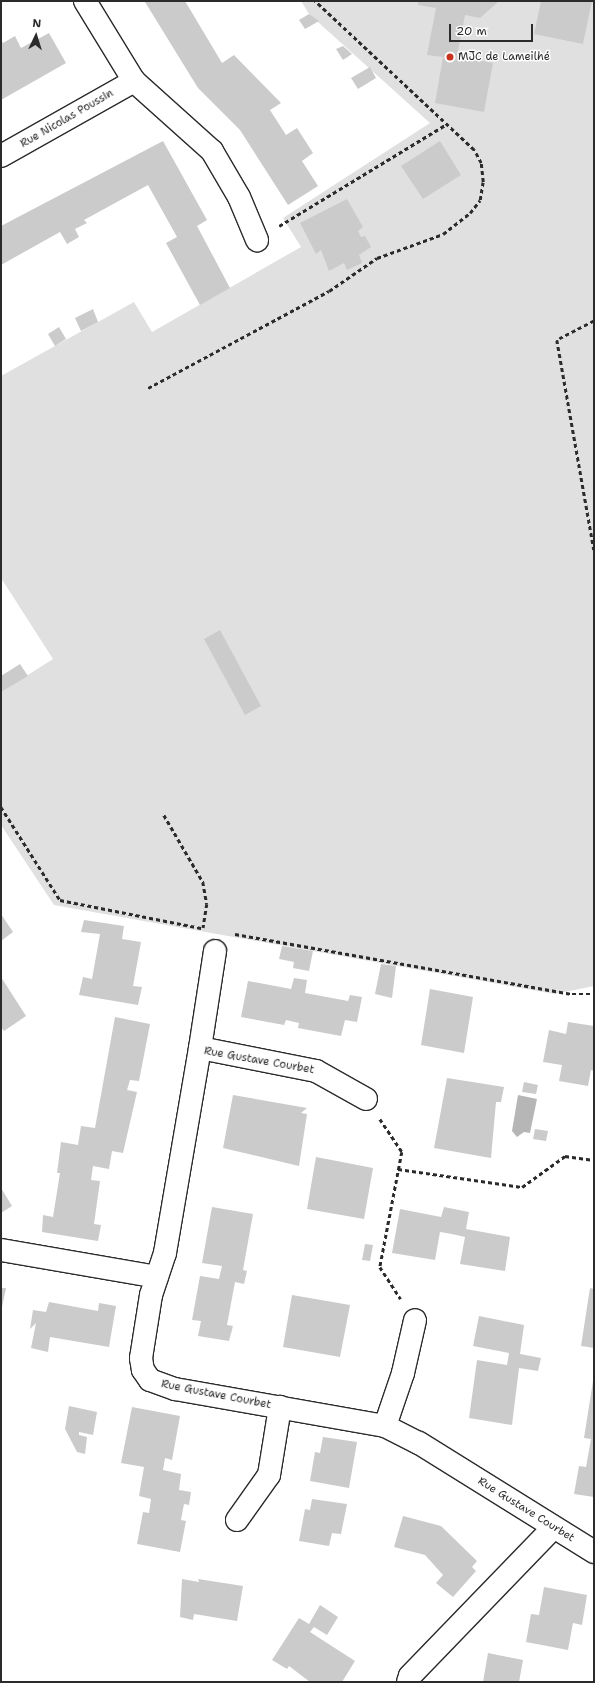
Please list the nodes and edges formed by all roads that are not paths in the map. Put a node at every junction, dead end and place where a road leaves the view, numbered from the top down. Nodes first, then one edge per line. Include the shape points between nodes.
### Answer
1 (85, 1) edge
2 (134, 81) junction
3 (1, 156) edge
4 (257, 240) road end
5 (215, 951) dead end
6 (200, 1048) junction
7 (366, 1098) road end
8 (1, 1250) edge
9 (157, 1277) junction
10 (415, 1320) road end
11 (280, 1407) junction
12 (384, 1426) junction
13 (237, 1520) dead end
14 (553, 1528) junction
15 (594, 1552) edge
16 (408, 1682) edge

1 - 2 street
2 - 3 street, Rue Nicolas Poussin
2 - 4 street via 212,151 239,197
5 - 6 street
6 - 7 street, Rue Gustave Courbet via 316,1071
6 - 9 street, Rue Gustave Courbet via 165,1253
8 - 9 street
9 - 11 street, Rue Gustave Courbet via 141,1358 143,1370 150,1380 175,1389
10 - 12 street via 403,1373
11 - 12 street, Rue Gustave Courbet
11 - 13 street via 269,1476
12 - 14 street, Rue Gustave Courbet via 419,1443
14 - 15 street, Rue Gustave Courbet
14 - 16 street via 410,1676

